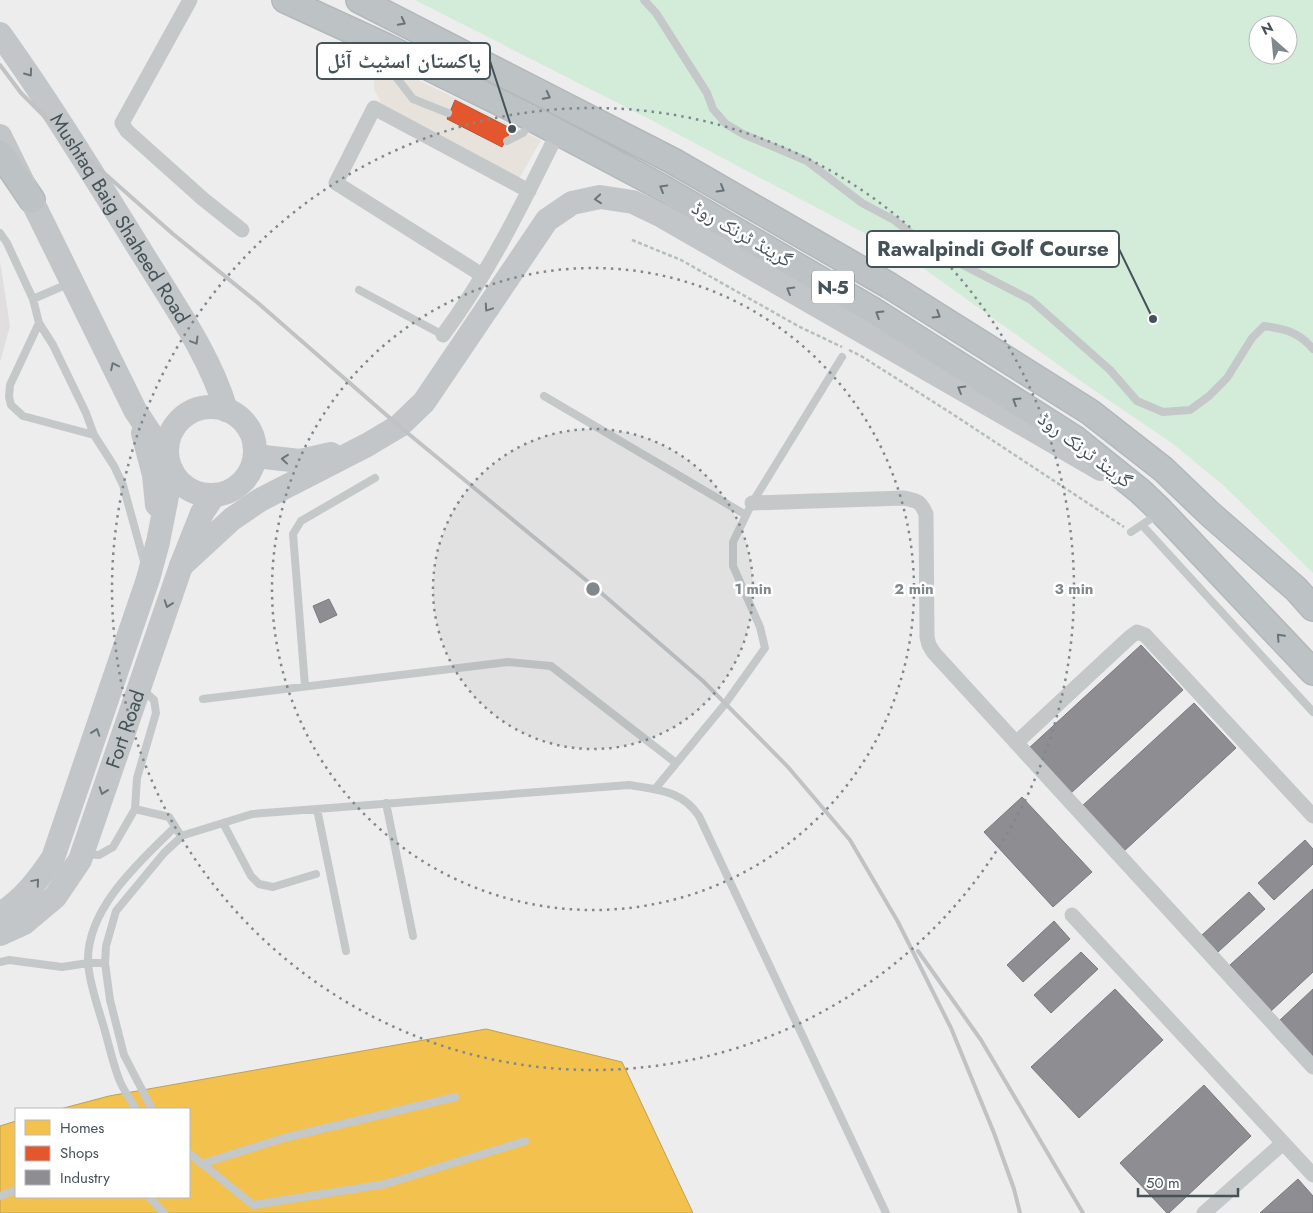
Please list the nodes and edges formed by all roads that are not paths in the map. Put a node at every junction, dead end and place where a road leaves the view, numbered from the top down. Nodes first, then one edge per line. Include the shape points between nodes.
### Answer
1 (190, 0) edge
2 (359, 0) edge
3 (644, 0) edge
4 (300, 3) edge
5 (0, 34) edge
6 (385, 46) junction
7 (448, 113) dead end
8 (534, 119) junction
9 (558, 132) junction
10 (0, 136) edge
11 (507, 141) dead end
12 (5, 166) edge
13 (529, 190) junction
14 (32, 200) junction
15 (242, 230) dead end
16 (0, 233) edge
17 (482, 275) junction
18 (72, 282) junction
19 (359, 290) dead end
20 (33, 299) junction
21 (39, 324) junction
22 (442, 335) joint
23 (1313, 349) edge
24 (842, 357) dead end
25 (544, 396) dead end
26 (135, 410) junction
27 (226, 410) junction
28 (94, 435) junction
29 (367, 445) junction
30 (255, 456) junction
31 (169, 464) junction
32 (375, 478) dead end
33 (1140, 491) junction
34 (214, 495) junction
35 (749, 509) junction
36 (1152, 518) junction
37 (1131, 532) road end
38 (158, 542) junction
39 (181, 566) junction
40 (148, 579) junction
41 (1313, 608) edge
42 (1313, 672) edge
43 (305, 686) junction
44 (139, 687) junction
45 (202, 699) dead end
46 (1313, 712) edge
47 (1016, 743) junction
48 (676, 763) junction
49 (655, 789) junction
50 (386, 803) junction
51 (317, 808) junction
52 (134, 809) junction
53 (1313, 816) edge
54 (223, 823) junction
55 (175, 827) junction
56 (180, 836) junction
57 (82, 854) junction
58 (316, 874) dead end
59 (1072, 915) dead end
60 (0, 919) edge
61 (413, 936) dead end
62 (346, 951) dead end
63 (0, 962) edge
64 (88, 963) junction
65 (105, 963) junction
66 (1313, 1067) edge
67 (455, 1097) dead end
68 (135, 1108) edge
69 (151, 1108) edge
70 (525, 1141) dead end
71 (1283, 1143) junction
72 (190, 1154) edge
73 (201, 1164) junction
74 (1313, 1175) edge
75 (15, 1190) edge
76 (0, 1196) edge
77 (150, 1198) edge
78 (254, 1209) edge
79 (164, 1213) edge
80 (886, 1213) edge
81 (1204, 1213) edge

1 - 15 street via 122,122 126,131
2 -> 41 highway, گرینڈ ٹرنک روڈ / N-5 via 673,161 890,286 1090,412 1163,469
3 - 23 lane via 656,13 707,93 713,109 726,124 807,161 930,248 1031,300 1110,370 1137,400 1164,412 1190,410 1227,378 1252,338 1264,326 1286,329
4 - 6 highway, گرینڈ ٹرنک روڈ / N-5
5 -> 27 main road, Mushtaq Baig Shaheed Road via 33,80 159,280 209,364
6 - 7 lane via 396,78 413,99
6 - 8 highway, گرینڈ ٹرنک روڈ / N-5
8 - 9 highway, گرینڈ ٹرنک روڈ / N-5
8 - 11 lane via 523,133
9 - 13 street
33 -> 9 highway, گرینڈ ٹرنک روڈ / N-5 via 1074,438 871,309 661,187
10 - 14 main road
12 - 14 highway
13 - 17 street
13 - 17 street via 374,108 336,183
14 - 18 main road
16 - 20 lane
17 - 22 street
18 - 20 lane
26 -> 18 main road
19 - 22 lane
20 - 21 lane
21 - 28 lane via 53,345
21 - 28 lane via 10,385 8,397 11,405 23,416
24 - 35 lane
25 - 35 lane
26 - 31 main road
26 - 38 main road via 154,475
27 - 30 main road via 237,415 248,428 255,444
27 - 31 main road via 212,407 184,417 173,428 168,442
28 - 40 lane via 123,485
29 -> 30 main road via 300,461
33 -> 29 main road via 662,216 633,202 600,197 572,203 547,220 424,402 399,426
29 - 39 main road via 260,500 214,535
30 - 34 main road via 252,468 237,487
31 - 34 main road via 179,482 189,490
31 - 38 main road, Fort Road
32 - 43 lane via 302,521 293,534
33 - 36 highway, گرینڈ ٹرنک روڈ / N-5
34 - 39 main road, Fort Road via 202,513
35 - 47 street via 904,498 922,504 926,514 928,645
35 - 48 lane via 733,542 733,566 760,627 764,648 725,704
36 - 37 lane
42 -> 36 highway, گرینڈ ٹرنک روڈ / N-5
36 - 46 lane
38 - 40 main road, Fort Road
39 -> 44 main road, Fort Road
60 -> 40 main road, Fort Road via 36,882 53,858
43 - 45 lane
43 - 48 lane via 508,662 550,666
44 - 52 lane via 154,700 156,708 137,778
44 -> 57 main road, Fort Road
47 - 53 street via 1138,632 1145,635
47 - 66 street
48 - 49 lane
49 - 50 lane via 629,786
49 - 80 lane via 677,795 699,816
50 - 51 lane
50 - 61 lane
51 - 54 lane via 252,814
51 - 62 lane
52 - 55 lane via 169,817
52 - 57 lane via 113,847 98,855
54 - 56 lane
54 - 58 lane via 251,876 260,884 273,887
55 - 56 lane
55 - 64 lane via 111,896 94,927
56 - 65 lane via 116,911 106,946
57 - 60 main road, Fort Road via 55,897 24,923
59 - 71 street
63 - 64 lane via 9,960 62,967
64 - 65 lane
64 - 68 lane via 120,1081
65 - 69 lane via 110,1000 124,1055
67 - 73 lane via 284,1138
70 - 78 lane via 385,1184
71 - 74 street
71 - 81 street
72 - 73 lane
73 - 78 lane
75 - 76 lane
77 - 79 lane

